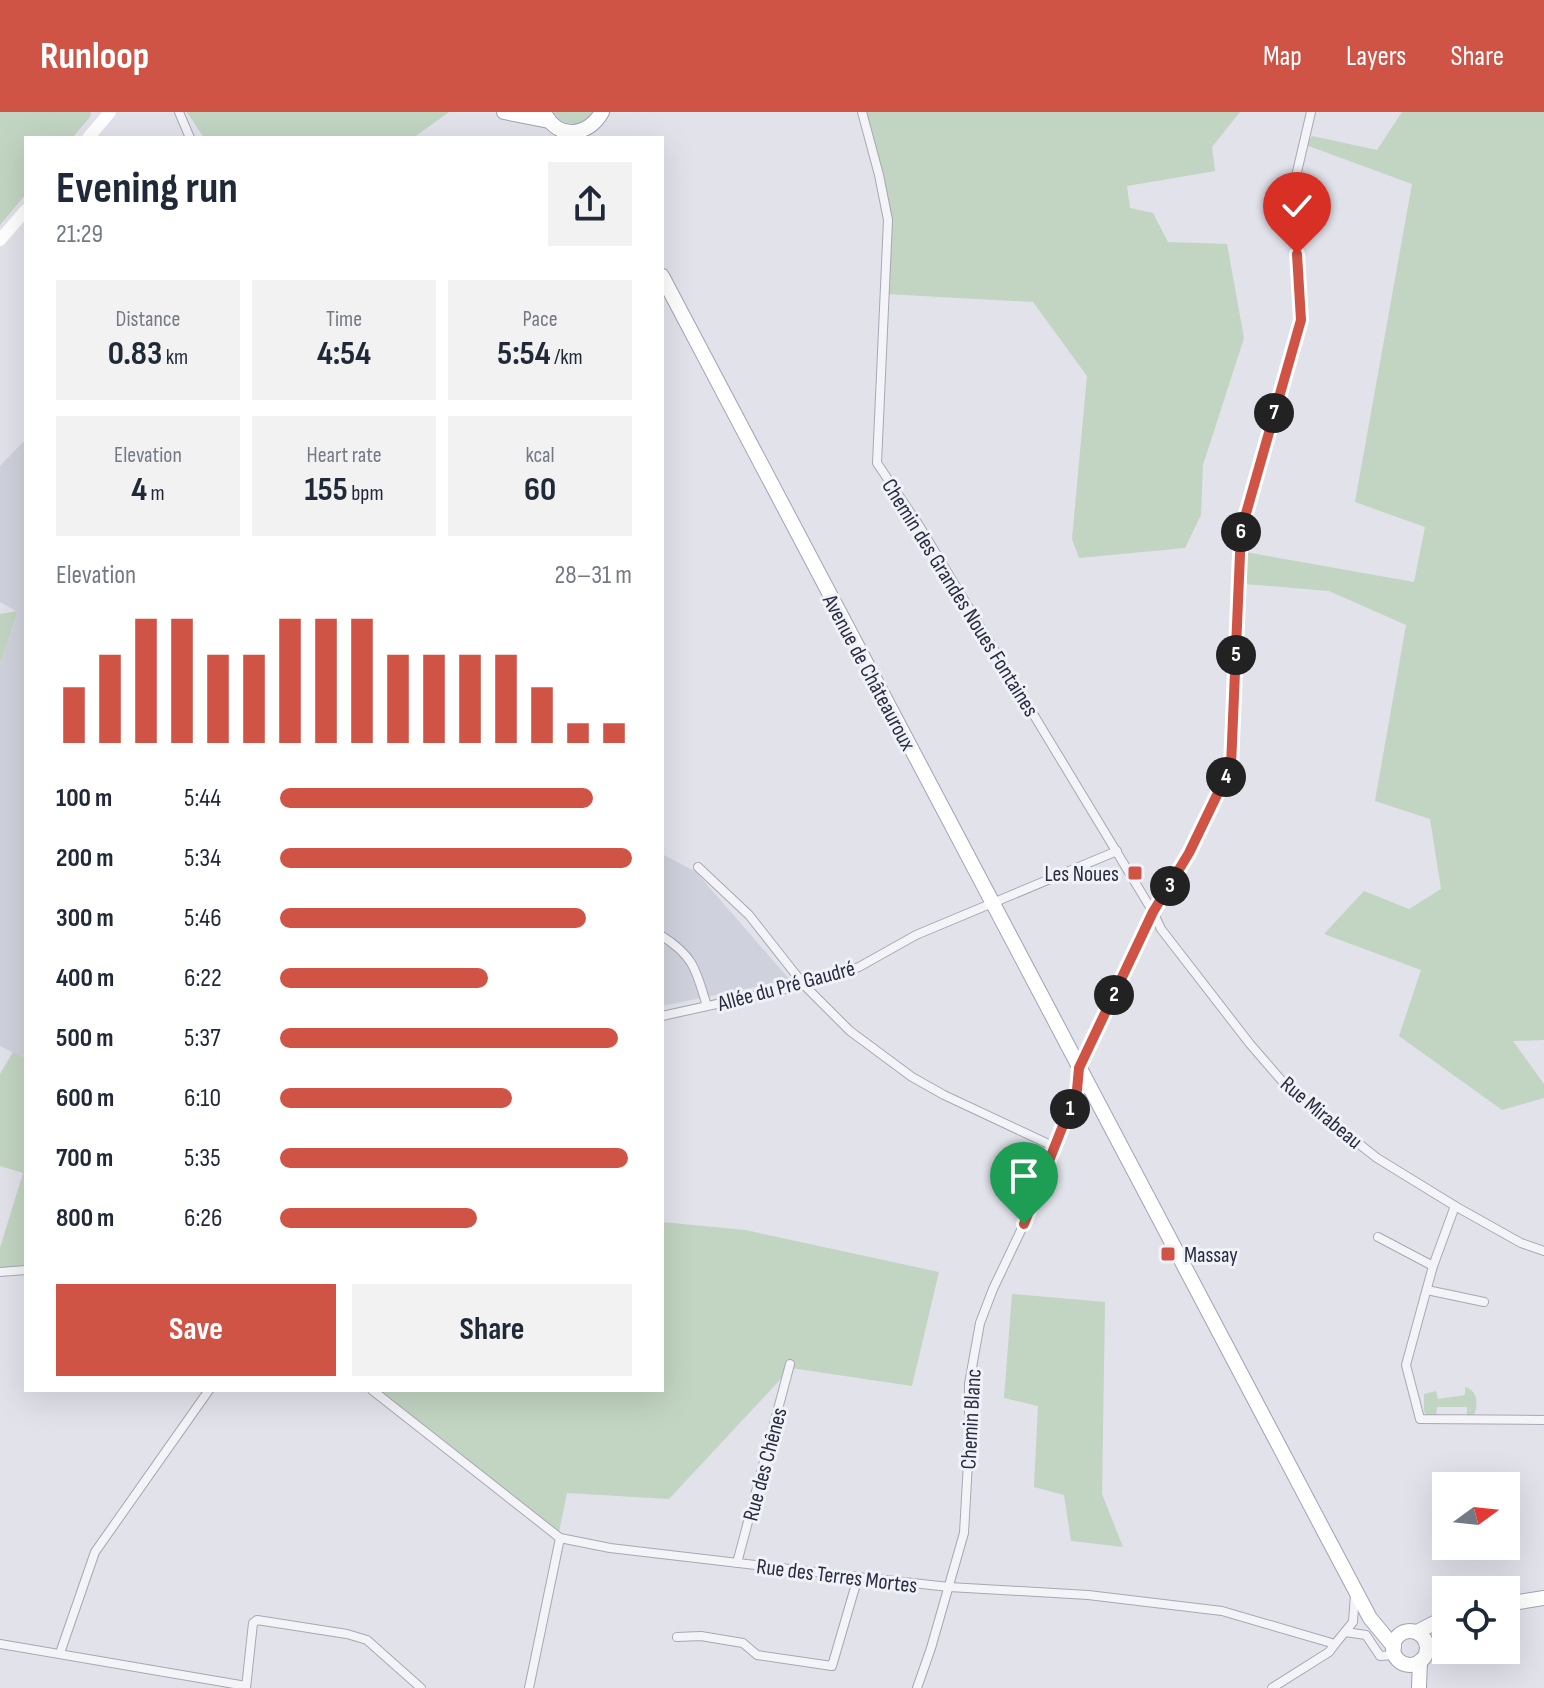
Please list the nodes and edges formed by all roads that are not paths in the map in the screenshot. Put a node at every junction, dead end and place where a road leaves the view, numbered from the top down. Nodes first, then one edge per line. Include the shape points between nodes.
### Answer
1 (172, 112) edge
2 (179, 112) edge
3 (504, 112) edge
4 (862, 112) edge
5 (1311, 112) edge
6 (110, 113) edge
7 (546, 116) edge
8 (600, 116) edge
9 (188, 134) edge
10 (578, 135) edge
11 (90, 136) edge
12 (598, 136) edge
13 (24, 212) edge
14 (0, 240) edge
15 (664, 280) edge
16 (1117, 851) junction
17 (698, 867) dead end
18 (992, 903) junction
19 (1153, 912) junction
20 (664, 937) edge
21 (804, 985) junction
22 (707, 1006) junction
23 (664, 1016) edge
24 (1079, 1068) junction
25 (1055, 1147) junction
26 (1455, 1206) junction
27 (1378, 1237) dead end
28 (1544, 1251) edge
29 (1433, 1266) junction
30 (24, 1270) edge
31 (0, 1272) edge
32 (1427, 1290) junction
33 (1484, 1302) dead end
34 (790, 1364) dead end
35 (208, 1392) edge
36 (375, 1392) edge
37 (1544, 1420) edge
38 (560, 1538) junction
39 (737, 1563) junction
40 (858, 1577) junction
41 (949, 1587) junction
42 (1355, 1593) junction
43 (1544, 1598) edge
44 (1520, 1602) edge
45 (1371, 1619) junction
46 (1353, 1622) junction
47 (1432, 1626) edge
48 (1345, 1632) junction
49 (1416, 1636) junction
50 (677, 1637) dead end
51 (0, 1644) edge
52 (1335, 1644) junction
53 (60, 1653) junction
54 (1398, 1655) junction
55 (1420, 1661) junction
56 (246, 1687) edge
57 (421, 1688) edge
58 (529, 1688) edge
59 (917, 1688) edge
60 (1272, 1688) edge
61 (1413, 1688) edge
62 (1419, 1688) edge

1 - 9 street
2 - 9 street
3 - 7 main road
4 - 16 street, Chemin des Grandes Noues Fontaines via 888,220 877,463
5 - 19 street, Chemin Blanc via 1293,189 1301,320 1241,531 1231,766
6 - 11 street
7 - 10 main road via 559,130
8 - 10 main road
8 - 12 main road
13 - 14 street
15 - 18 main road, Avenue de Châteauroux
16 - 18 street, Allée du Pré Gaudré
16 - 19 street, Chemin des Grandes Noues Fontaines
17 - 21 street via 749,915
18 - 21 street, Allée du Pré Gaudré via 916,935 859,967
18 - 24 main road, Avenue de Châteauroux
19 - 24 street, Chemin Blanc
19 - 26 street, Rue Mirabeau via 1178,952 1289,1089 1377,1158
20 - 22 street via 682,949 696,970
21 - 22 street, Allée du Pré Gaudré
21 - 25 street via 850,1031 912,1077
22 - 23 street, Allée du Pré Gaudré
24 - 25 street, Chemin Blanc via 1077,1090
24 - 42 main road, Avenue de Châteauroux
25 - 41 street, Chemin Blanc via 980,1323 969,1384 964,1533
26 - 28 street, Rue Mirabeau
26 - 29 street
27 - 29 street
29 - 32 street
30 - 31 street
32 - 33 street
32 - 37 street via 1406,1365 1420,1419
34 - 39 street, Rue des Chênes
35 - 53 street via 95,1552
36 - 38 street, Rue des Terres Mortes
38 - 39 street, Rue des Terres Mortes
38 - 58 street
39 - 40 street, Rue des Terres Mortes
40 - 41 street, Rue des Terres Mortes
40 - 50 street via 832,1666 757,1655 743,1643
41 - 52 street, Rue des Terres Mortes via 1088,1595 1222,1611
41 - 59 street, Chemin Blanc
42 - 45 main road, Avenue de Châteauroux
42 - 46 street
43 - 44 main road
45 - 46 street
45 - 49 main road
45 - 54 main road, Avenue de Châteauroux
46 - 48 street
47 - 49 main road
48 - 52 street
48 - 54 street via 1366,1635 1380,1656
49 - 54 main road via 1396,1639
49 - 55 main road via 1426,1653
51 - 53 street
52 - 60 street
53 - 56 street
54 - 55 main road via 1415,1664
54 - 61 main road
55 - 62 main road
56 - 57 street via 257,1620 367,1640

